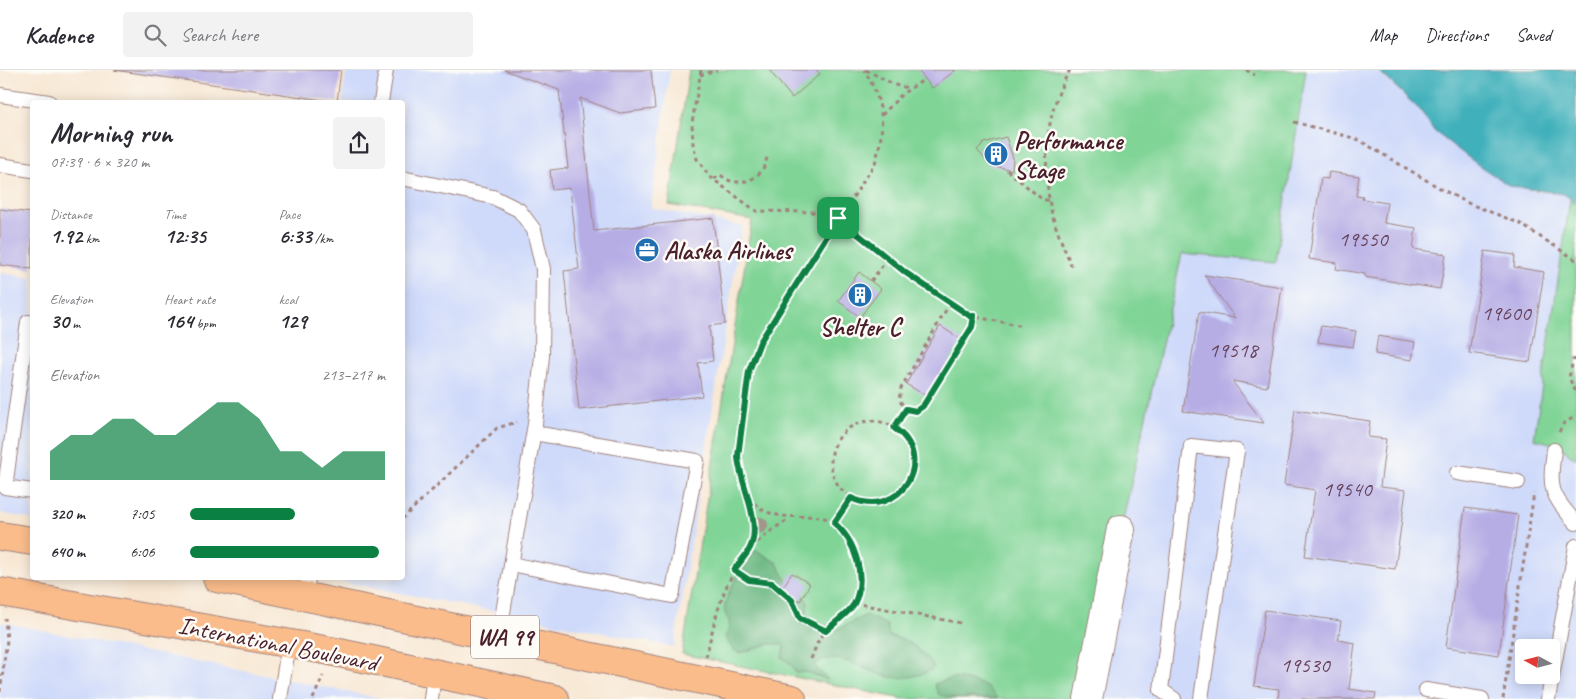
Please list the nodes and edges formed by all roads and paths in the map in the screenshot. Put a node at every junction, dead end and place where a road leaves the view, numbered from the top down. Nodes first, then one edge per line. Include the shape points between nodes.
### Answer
1 (386, 70) edge
2 (701, 70) edge
3 (717, 70) edge
4 (865, 70) edge
5 (1070, 70) edge
6 (1246, 70) edge
7 (700, 76) junction
8 (1255, 76) dead end
9 (925, 79) dead end
10 (909, 88) junction
11 (0, 95) edge
12 (35, 100) edge
13 (381, 100) edge
14 (882, 116) junction
15 (1294, 122) dead end
16 (767, 157) dead end
17 (0, 165) edge
18 (30, 170) edge
19 (1007, 170) dead end
20 (405, 179) edge
21 (714, 179) junction
22 (1049, 200) junction
23 (838, 218) junction
24 (888, 258) junction
25 (1576, 260) edge
26 (1072, 268) dead end
27 (871, 281) dead end
28 (950, 303) junction
29 (974, 316) junction
30 (28, 322) dead end
31 (1024, 326) dead end
32 (1576, 358) edge
33 (1576, 392) edge
34 (906, 409) junction
35 (534, 428) junction
36 (894, 428) junction
37 (1554, 450) dead end
38 (1457, 472) dead end
39 (1518, 482) dead end
40 (1535, 485) dead end
41 (30, 491) edge
42 (851, 498) junction
43 (750, 501) junction
44 (405, 516) edge
45 (790, 518) junction
46 (834, 523) junction
47 (1576, 523) edge
48 (1121, 529) dead end
49 (0, 536) edge
50 (30, 541) edge
51 (1576, 546) edge
52 (751, 547) junction
53 (511, 564) junction
54 (734, 570) junction
55 (240, 580) edge
56 (307, 586) edge
57 (2, 602) edge
58 (854, 603) junction
59 (961, 623) dead end
60 (826, 631) junction
61 (499, 636) junction
62 (289, 643) junction
63 (812, 659) dead end
64 (701, 680) junction
65 (433, 686) edge
66 (1426, 690) dead end
67 (0, 692) edge
68 (280, 699) edge
69 (555, 699) edge
70 (792, 699) edge
71 (1088, 699) edge
72 (1174, 699) edge
73 (1201, 699) edge
74 (1482, 699) edge
75 (1503, 699) edge
76 (1548, 699) edge

1 - 13 lane
2 - 7 path
3 - 7 path
4 - 10 path
4 - 14 path via 879,96
5 - 22 path via 1053,107 1047,151
6 - 8 path
7 - 21 path via 692,123 693,144 703,169
9 - 10 path
10 - 14 path
11 - 12 lane
14 - 23 path via 881,143 875,163
15 - 25 path via 1357,138 1443,190 1519,223
16 - 21 path via 762,172 756,178 729,181 720,175
17 - 18 lane
19 - 22 path via 1043,200
20 - 35 lane via 493,197 519,210 534,230 543,269 542,356
21 - 23 path via 756,211 816,212
22 - 26 path
23 - 24 path
23 - 43 path via 769,325 754,357 738,456 739,472
24 - 27 path
24 - 28 path
28 - 29 path
28 - 34 path via 901,388 899,400
29 - 31 path
29 - 34 path via 972,327 923,406 916,411
30 - 41 lane via 5,487
32 - 33 path via 1569,378
34 - 36 path
35 - 44 path via 519,422 497,428
35 - 53 lane
35 - 53 lane via 697,461 672,596
36 - 42 path via 909,444 913,457 908,484 887,501 860,503
36 - 42 path via 876,421 862,422 839,436 832,448 832,475 838,487
37 - 47 lane via 1550,478 1552,489 1560,505
38 - 39 lane
40 - 75 path
42 - 46 path
43 - 45 path via 771,513
43 - 52 path
45 - 46 path via 822,518
45 - 52 path
46 - 58 path via 856,556 859,584
48 - 71 street
49 - 50 main road
51 - 76 lane
52 - 54 path
53 - 61 lane
54 - 60 path via 749,580 772,583 792,600 800,618
54 - 64 path via 716,613
55 - 56 main road, International Boulevard / WA 99
56 - 61 main road, International Boulevard / WA 99
57 - 62 main road, International Boulevard / WA 99
57 - 67 path via 7,640
58 - 59 path
58 - 60 path
60 - 63 path
61 - 64 main road, International Boulevard / WA 99
62 - 65 main road, International Boulevard / WA 99
62 - 68 lane
64 - 70 main road, International Boulevard / WA 99
65 - 69 main road, International Boulevard / WA 99
66 - 74 lane
72 - 73 lane via 1161,690 1191,446 1237,451

